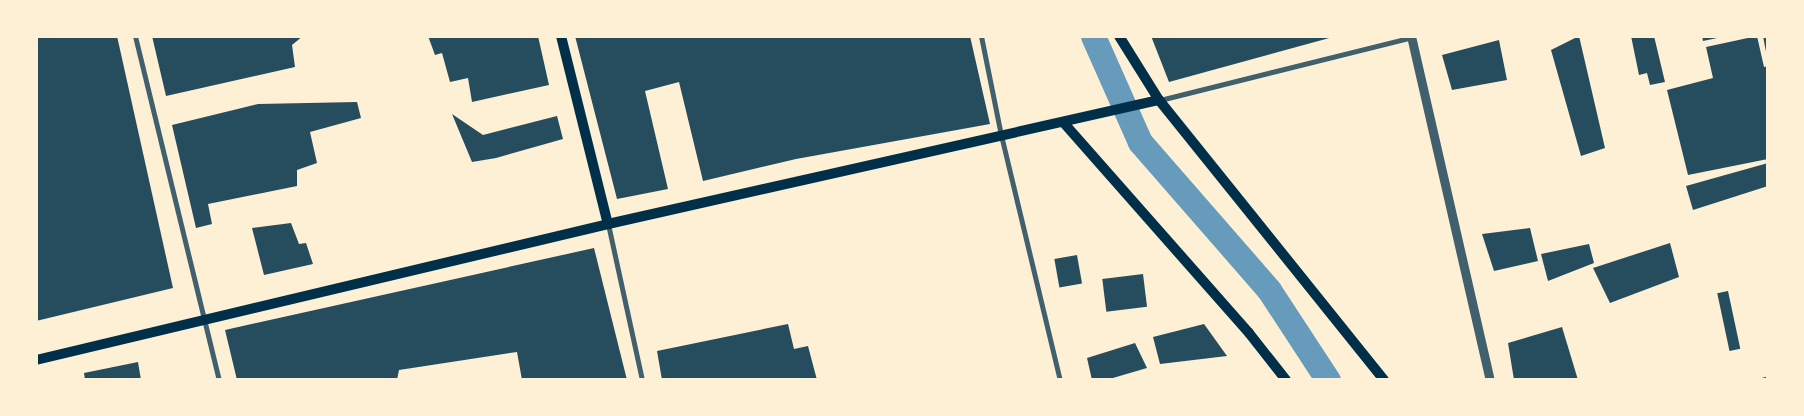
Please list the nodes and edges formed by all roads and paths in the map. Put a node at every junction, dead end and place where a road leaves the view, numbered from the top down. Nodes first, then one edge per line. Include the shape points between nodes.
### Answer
1 (135, 36) edge
2 (561, 36) edge
3 (980, 36) edge
4 (1118, 36) edge
5 (1412, 37) edge
6 (1159, 100) junction
7 (1063, 122) junction
8 (1001, 135) junction
9 (608, 224) junction
10 (204, 318) junction
11 (36, 360) edge
12 (1768, 378) edge
13 (219, 380) edge
14 (642, 380) edge
15 (1060, 380) edge
16 (1286, 380) edge
17 (1384, 380) edge
18 (1490, 380) edge
19 (1762, 380) edge

1 - 10 street
2 - 9 main road
3 - 8 street
4 - 6 main road
5 - 6 street
5 - 18 street
6 - 7 main road
6 - 17 main road
7 - 8 main road
7 - 16 main road via 1250,333
8 - 9 main road
8 - 15 street
9 - 10 main road
9 - 14 street
10 - 11 main road
10 - 13 street
12 - 19 street

